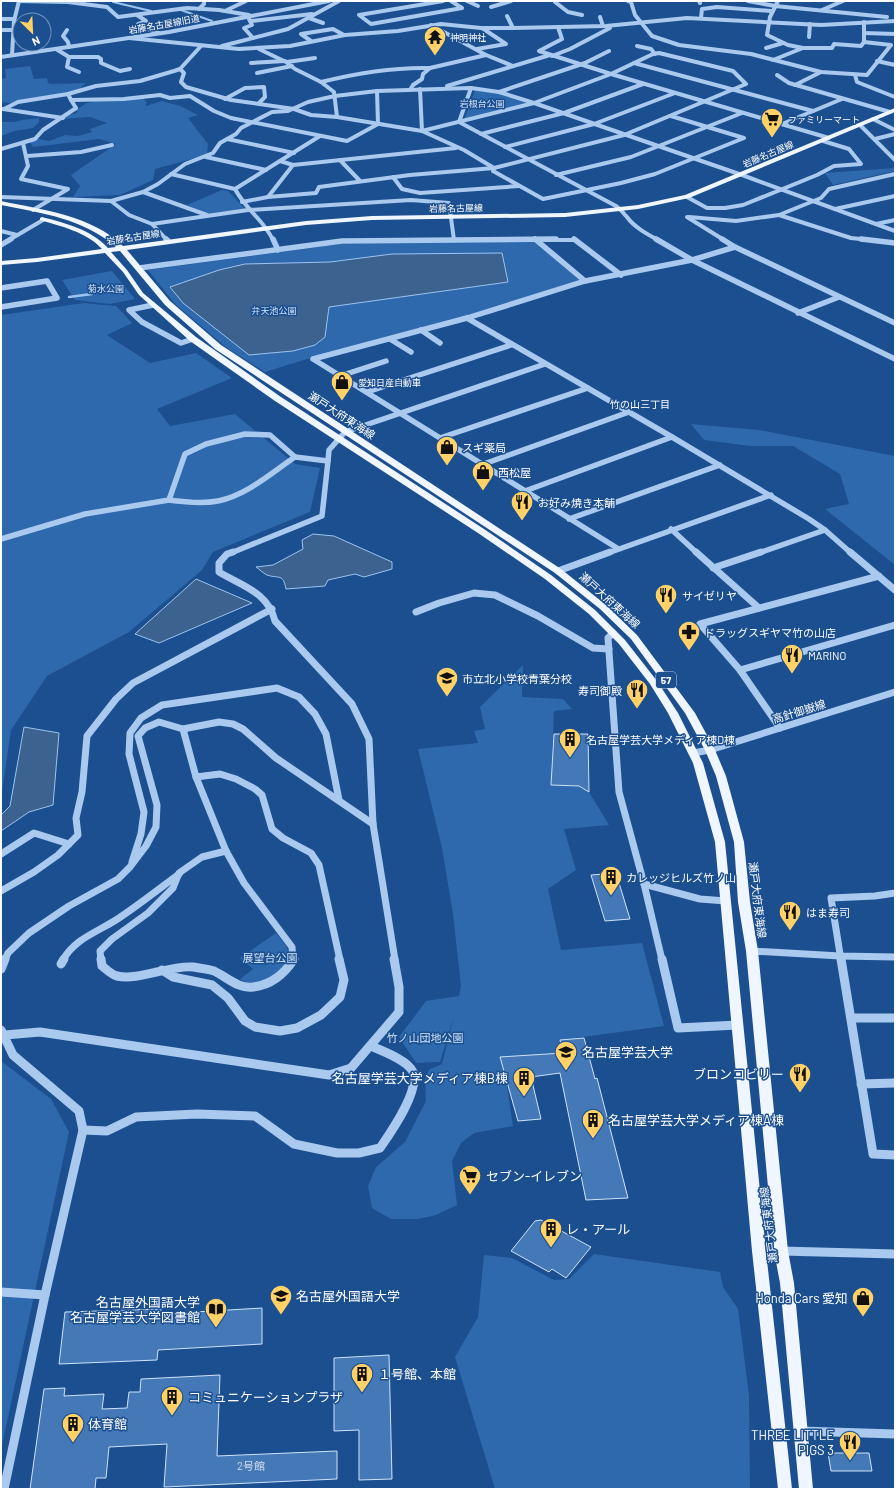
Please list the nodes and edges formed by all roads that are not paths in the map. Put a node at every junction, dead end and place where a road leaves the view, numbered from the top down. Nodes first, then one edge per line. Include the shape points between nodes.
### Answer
1 (18, 1) edge
2 (111, 1) edge
3 (204, 1) edge
4 (246, 1) edge
5 (329, 1) edge
6 (339, 1) edge
7 (417, 1) edge
8 (443, 1) edge
9 (451, 1) edge
10 (467, 1) edge
11 (511, 1) edge
12 (554, 1) edge
13 (561, 1) edge
14 (628, 1) edge
15 (748, 1) edge
16 (778, 1) edge
17 (843, 1) edge
18 (421, 4) junction
19 (100, 6) junction
20 (478, 6) dead end
21 (775, 6) junction
22 (107, 7) junction
23 (115, 7) dead end
24 (491, 7) dead end
25 (199, 10) junction
26 (820, 10) junction
27 (225, 11) junction
28 (771, 11) junction
29 (16, 12) edge
30 (319, 13) junction
31 (137, 15) junction
32 (582, 15) dead end
33 (507, 16) dead end
34 (250, 18) junction
35 (309, 18) junction
36 (701, 18) junction
37 (1, 19) edge
38 (12, 19) edge
39 (562, 20) dead end
40 (895, 20) edge
41 (394, 21) junction
42 (768, 22) junction
43 (864, 22) junction
44 (323, 23) dead end
45 (642, 23) junction
46 (810, 24) junction
47 (430, 25) junction
48 (603, 26) junction
49 (558, 27) junction
50 (564, 27) junction
51 (611, 27) junction
52 (481, 28) junction
53 (513, 28) junction
54 (3, 30) edge
55 (67, 30) dead end
56 (408, 30) junction
57 (617, 30) dead end
58 (864, 33) junction
59 (1, 34) edge
60 (160, 34) junction
61 (895, 34) edge
62 (345, 35) junction
63 (809, 37) dead end
64 (128, 38) junction
65 (253, 38) junction
66 (311, 41) junction
67 (783, 42) junction
68 (864, 42) junction
69 (895, 42) edge
70 (891, 45) junction
71 (201, 46) junction
72 (637, 46) dead end
73 (69, 47) junction
74 (216, 47) junction
75 (257, 48) junction
76 (766, 48) dead end
77 (804, 48) junction
78 (56, 49) junction
79 (477, 49) junction
80 (609, 51) dead end
81 (12, 52) edge
82 (655, 54) junction
83 (486, 55) junction
84 (551, 55) junction
85 (12, 56) junction
86 (1, 57) edge
87 (69, 57) junction
88 (315, 58) dead end
89 (773, 60) junction
90 (877, 61) junction
91 (286, 62) junction
92 (252, 63) dead end
93 (634, 63) junction
94 (895, 64) edge
95 (580, 65) junction
96 (292, 66) junction
97 (513, 66) junction
98 (430, 68) junction
99 (130, 69) dead end
100 (180, 69) junction
101 (120, 71) junction
102 (79, 72) dead end
103 (821, 72) junction
104 (257, 73) dead end
105 (611, 74) junction
106 (116, 75) dead end
107 (777, 75) dead end
108 (855, 75) junction
109 (121, 80) dead end
110 (321, 82) junction
111 (116, 84) junction
112 (643, 84) junction
113 (795, 85) junction
114 (441, 88) junction
115 (471, 88) junction
116 (420, 89) junction
117 (410, 90) junction
118 (732, 90) junction
119 (377, 91) junction
120 (499, 92) junction
121 (675, 93) junction
122 (68, 94) junction
123 (335, 96) junction
124 (895, 97) edge
125 (225, 99) junction
126 (842, 99) junction
127 (71, 100) junction
128 (705, 102) junction
129 (259, 103) junction
130 (534, 103) junction
131 (2, 109) edge
132 (294, 109) junction
133 (892, 111) edge
134 (813, 112) junction
135 (564, 113) junction
136 (742, 113) junction
137 (671, 116) junction
138 (337, 117) junction
139 (63, 118) junction
140 (873, 119) junction
141 (254, 122) junction
142 (459, 122) junction
143 (378, 124) junction
144 (594, 124) junction
145 (782, 124) junction
146 (860, 125) junction
147 (706, 126) junction
148 (895, 130) edge
149 (422, 131) junction
150 (481, 134) junction
151 (895, 134) edge
152 (624, 135) junction
153 (320, 136) junction
154 (875, 138) junction
155 (227, 139) junction
156 (826, 139) junction
157 (23, 143) junction
158 (112, 145) dead end
159 (658, 146) junction
160 (505, 147) junction
161 (457, 148) junction
162 (1, 149) edge
163 (294, 153) junction
164 (895, 154) edge
165 (889, 155) junction
166 (27, 156) junction
167 (206, 157) junction
168 (693, 158) junction
169 (340, 160) junction
170 (528, 160) junction
171 (895, 160) edge
172 (280, 161) junction
173 (293, 165) junction
174 (494, 168) junction
175 (266, 170) junction
176 (171, 174) junction
177 (556, 174) junction
178 (895, 174) edge
179 (742, 175) junction
180 (393, 177) junction
181 (360, 181) junction
182 (519, 186) junction
183 (235, 189) junction
184 (783, 190) junction
185 (586, 191) junction
186 (143, 192) junction
187 (895, 196) edge
188 (1, 197) edge
189 (268, 197) junction
190 (687, 197) junction
191 (55, 198) junction
192 (111, 201) junction
193 (812, 201) junction
194 (242, 202) junction
195 (1, 203) edge
196 (1, 209) edge
197 (835, 209) junction
198 (33, 210) junction
199 (248, 210) junction
200 (622, 210) junction
201 (208, 215) junction
202 (779, 215) junction
203 (452, 216) junction
204 (44, 220) junction
205 (895, 220) edge
206 (152, 224) junction
207 (875, 224) junction
208 (267, 227) junction
209 (1, 231) edge
210 (895, 231) edge
211 (17, 235) junction
212 (535, 239) junction
213 (454, 240) junction
214 (168, 241) junction
215 (895, 243) edge
216 (1, 245) edge
217 (735, 247) junction
218 (122, 248) junction
219 (108, 250) junction
220 (278, 250) junction
221 (692, 260) junction
222 (1, 263) edge
223 (139, 268) junction
224 (621, 275) junction
225 (585, 281) junction
226 (1, 288) edge
227 (839, 297) junction
228 (153, 305) junction
229 (1, 307) edge
230 (798, 313) junction
231 (467, 318) junction
232 (895, 323) edge
233 (421, 330) junction
234 (192, 339) junction
235 (390, 339) junction
236 (440, 343) dead end
237 (511, 345) junction
238 (411, 352) dead end
239 (895, 359) edge
240 (386, 361) dead end
241 (545, 364) junction
242 (340, 376) junction
243 (588, 388) junction
244 (367, 392) junction
245 (629, 412) junction
246 (398, 413) junction
247 (342, 435) junction
248 (672, 437) junction
249 (440, 438) junction
250 (295, 457) junction
251 (328, 461) junction
252 (481, 464) junction
253 (720, 465) junction
254 (526, 492) junction
255 (771, 495) junction
256 (169, 500) junction
257 (569, 518) junction
258 (671, 529) junction
259 (826, 530) junction
260 (1, 539) edge
261 (617, 548) junction
262 (713, 568) junction
263 (558, 571) junction
264 (879, 576) junction
265 (895, 590) edge
266 (759, 608) junction
267 (272, 609) junction
268 (416, 612) dead end
269 (895, 625) edge
270 (613, 633) junction
271 (610, 650) junction
272 (740, 670) junction
273 (895, 692) edge
274 (780, 728) junction
275 (183, 729) junction
276 (710, 750) junction
277 (693, 753) junction
278 (196, 777) junction
279 (339, 800) junction
280 (374, 824) junction
281 (69, 844) junction
282 (226, 851) junction
283 (1, 854) edge
284 (179, 873) junction
285 (118, 879) junction
286 (644, 884) junction
287 (1, 891) edge
288 (895, 893) edge
289 (726, 901) junction
290 (752, 951) junction
291 (840, 956) junction
292 (895, 957) edge
293 (61, 964) dead end
294 (1, 968) edge
295 (162, 970) junction
296 (852, 1018) junction
297 (895, 1018) edge
298 (738, 1025) junction
299 (3, 1032) edge
300 (371, 1046) junction
301 (895, 1083) edge
302 (861, 1084) junction
303 (83, 1130) junction
304 (895, 1155) edge
305 (782, 1251) junction
306 (895, 1254) edge
307 (1, 1292) edge
308 (45, 1294) junction
309 (800, 1431) junction
310 (895, 1434) edge
311 (4, 1489) edge
312 (785, 1489) edge
313 (806, 1489) edge

1 - 19 street via 68,2
1 - 29 street
2 - 19 street
3 - 25 street
4 - 27 street
5 - 34 street, 岩藤名古屋線旧道
6 - 30 street
7 - 18 street
8 - 18 street
9 - 41 street via 462,8
10 - 20 street
11 - 24 street
12 - 13 street
12 - 32 street via 568,12
14 - 45 street
15 - 21 street
16 - 21 street
17 - 26 street
18 - 41 street via 359,16 371,24
19 - 22 street
21 - 26 street
21 - 28 street
22 - 23 street
22 - 31 street via 118,17
25 - 27 street
25 - 31 street via 177,9
26 - 40 street
27 - 34 street
28 - 36 street via 717,7 702,9
28 - 42 street
30 - 34 street
30 - 35 street
31 - 60 street via 146,21 138,24 139,26
33 - 53 street
34 - 60 street, 岩藤名古屋線旧道
34 - 65 street via 252,25 244,28
35 - 44 street
35 - 65 street via 288,28
36 - 42 street
36 - 45 street
37 - 38 street
39 - 50 street
40 - 43 street
41 - 56 street
42 - 46 street
42 - 67 street via 767,35
43 - 46 street
43 - 58 street
45 - 51 street
45 - 89 street via 652,36 679,45 751,54
46 - 63 street
47 - 52 street
47 - 56 street
47 - 79 street
48 - 50 street
48 - 51 street
48 - 51 street via 602,18
49 - 50 street
49 - 53 street
49 - 84 street via 562,39 539,51
51 - 57 street
51 - 84 street via 570,49
52 - 53 street
52 - 79 street via 506,44
54 - 59 street
55 - 73 street via 63,36
56 - 62 street
58 - 61 street
58 - 68 street
60 - 64 street, 岩藤名古屋線旧道
62 - 66 street
62 - 66 street via 333,29 301,34
64 - 71 street
64 - 73 street, 岩藤名古屋線旧道
65 - 74 street
66 - 75 street via 290,46
67 - 76 street
67 - 77 street
68 - 70 street
68 - 77 street via 861,46 834,44 832,48
69 - 70 street
70 - 90 street
71 - 74 street
71 - 100 street
72 - 82 street via 651,50
73 - 78 street, 岩藤名古屋線旧道
74 - 75 street
75 - 91 street
77 - 89 street
78 - 85 street, 岩藤名古屋線旧道
78 - 87 street
79 - 83 street
80 - 95 street
81 - 85 street
82 - 93 street
82 - 118 street via 734,71 746,84
83 - 97 street
83 - 98 street
84 - 95 street
84 - 97 street
85 - 86 street, 岩藤名古屋線旧道
87 - 101 street via 98,57 101,63
87 - 102 street via 67,67
88 - 91 street
89 - 103 street
90 - 94 street
90 - 108 street via 867,75
91 - 92 street
91 - 96 street
93 - 105 street
93 - 118 street
95 - 105 street
95 - 120 street
96 - 104 street
96 - 110 street
97 - 114 street
98 - 110 street via 412,67
98 - 117 street
99 - 101 street
100 - 111 street via 153,78
100 - 125 street via 184,73 181,82 186,87
101 - 106 street
103 - 108 street
103 - 113 street
105 - 112 street
105 - 130 street
107 - 113 street
108 - 124 street via 857,82
109 - 111 street
110 - 123 street via 334,92
111 - 122 street via 96,86
112 - 121 street
112 - 135 street
113 - 126 street
114 - 115 street
114 - 116 street
115 - 120 street
115 - 142 street
116 - 117 street
116 - 149 street
117 - 119 street
118 - 128 street
118 - 134 street
119 - 123 street
119 - 143 street
120 - 130 street
121 - 128 street
121 - 144 street
122 - 127 street
122 - 131 street via 18,102
123 - 132 street via 308,102
123 - 138 street
125 - 129 street
125 - 129 street via 245,88 264,87 264,97
126 - 133 street
126 - 134 street
127 - 139 street via 76,108
127 - 141 street via 160,95 170,98 190,96 225,116 243,122
128 - 136 street
128 - 137 street
129 - 132 street
130 - 135 street
130 - 142 street
131 - 139 street
132 - 138 street via 311,115
132 - 141 street via 272,112
133 - 140 main road, 岩藤名古屋線
134 - 145 street
135 - 144 street
135 - 150 street
136 - 145 street
136 - 147 street
137 - 147 street
137 - 152 street
138 - 143 street
139 - 157 street via 43,130 35,139
140 - 146 main road, 岩藤名古屋線
140 - 148 street
141 - 153 street
141 - 155 street
142 - 149 street
142 - 150 street
143 - 149 street
143 - 153 street via 347,141
144 - 152 street
144 - 160 street
145 - 156 street
146 - 154 street
146 - 156 main road, 岩藤名古屋線
147 - 159 street
147 - 168 street via 744,138
149 - 161 street
150 - 160 street
151 - 154 street
152 - 159 street
152 - 170 street
153 - 163 street
154 - 165 street
155 - 163 street
155 - 167 street
156 - 179 main road, 岩藤名古屋線
156 - 184 street via 848,149 861,164 834,166
157 - 162 street
157 - 166 street
158 - 166 street via 76,152
159 - 168 street
159 - 177 street via 623,159
160 - 170 street
161 - 169 street
161 - 174 street
163 - 172 street
164 - 165 street
165 - 171 street
166 - 191 street via 28,166 21,180 68,188
167 - 175 street
167 - 176 street via 185,164
168 - 179 street
168 - 185 street via 655,174
169 - 173 street
169 - 181 street
170 - 174 street
170 - 177 street
172 - 173 street
172 - 175 street
173 - 189 street
174 - 180 street
174 - 182 street via 493,171
175 - 183 street
176 - 183 street
176 - 186 street
177 - 185 street
178 - 193 street via 829,189 821,198
179 - 184 street
179 - 190 main road, 岩藤名古屋線
180 - 181 street
180 - 182 street via 402,189 420,192
181 - 189 street via 319,187 316,193
182 - 185 street via 543,199
183 - 194 street
184 - 190 street via 743,206 725,208 707,208
184 - 193 street
185 - 200 street
186 - 192 street
186 - 201 street
187 - 197 street
188 - 191 street
189 - 194 street
190 - 200 main road, 岩藤名古屋線
191 - 192 street
191 - 198 street
192 - 206 street via 129,215
193 - 197 street
193 - 202 street
194 - 199 street
195 - 198 main road, 瀬戸大府東海線 / 57
196 - 204 main road, 瀬戸大府東海線 / 57
197 - 207 street
198 - 218 main road, 瀬戸大府東海線 / 57 via 78,222 100,232
199 - 201 street
199 - 203 street via 411,200 449,203
199 - 208 street
200 - 203 main road, 岩藤名古屋線 via 565,215
200 - 221 street via 627,218 647,234
201 - 206 street
202 - 215 street via 851,238
202 - 217 street via 736,221 687,217
203 - 208 main road, 岩藤名古屋線 via 365,218
203 - 213 street
204 - 211 street
204 - 219 main road, 瀬戸大府東海線 / 57 via 70,227
205 - 207 street
206 - 214 street
207 - 210 street
208 - 214 main road, 岩藤名古屋線
208 - 220 street
209 - 211 street
211 - 216 street
212 - 213 street
212 - 224 street via 574,239
212 - 225 street
213 - 220 street via 342,241
214 - 218 main road, 岩藤名古屋線
217 - 221 street
217 - 227 street
218 - 219 main road, 岩藤名古屋線
218 - 223 main road, 瀬戸大府東海線 / 57
219 - 222 main road, 岩藤名古屋線
219 - 228 main road, 瀬戸大府東海線 / 57 via 141,294
220 - 223 street
221 - 224 street
221 - 230 street
223 - 247 main road, 瀬戸大府東海線 / 57 via 182,317 218,347
224 - 225 street
225 - 231 street
226 - 229 street via 47,281 57,298
227 - 230 street
227 - 232 street
228 - 234 main road, 瀬戸大府東海線 / 57
228 - 234 street via 128,310 142,322 181,343
230 - 239 street
231 - 233 street
231 - 237 street
233 - 235 street
233 - 236 street
234 - 247 main road, 瀬戸大府東海線 / 57 via 278,399
235 - 238 street
235 - 242 street via 313,359
237 - 241 street
237 - 244 street
240 - 242 street
241 - 243 street
241 - 246 street
242 - 244 street
243 - 245 street
243 - 249 street
244 - 246 street
245 - 248 street
245 - 252 street
246 - 247 street
246 - 249 street
247 - 251 street via 329,450
247 - 263 main road, 瀬戸大府東海線 / 57 via 418,478
247 - 270 main road, 瀬戸大府東海線 / 57 via 548,577 592,612
248 - 253 street
248 - 254 street
249 - 252 street
250 - 251 street
250 - 256 street via 247,490 218,500 188,503
250 - 256 street via 270,435 245,434 206,444 185,454
251 - 267 street via 322,516 227,554 219,563 220,572 262,596
252 - 254 street
253 - 255 street
253 - 257 street
254 - 257 street
255 - 258 street
255 - 259 street
256 - 260 street via 85,514
257 - 261 street
258 - 261 street
258 - 262 street
259 - 262 street
259 - 264 street
261 - 263 street
262 - 266 street
263 - 276 main road, 瀬戸大府東海線 / 57 via 603,606 634,637 690,713
264 - 265 street
264 - 266 street
266 - 272 street via 700,624
267 - 280 street via 275,621 352,704 369,739
267 - 281 street via 133,683 116,699 87,736 82,792 76,818 78,835
268 - 271 street via 474,593 495,595 593,648
269 - 272 street
270 - 271 street via 608,638
270 - 277 main road, 瀬戸大府東海線 / 57 via 654,683
271 - 286 street via 619,792
272 - 274 street
273 - 274 street, 高針御嶽線
274 - 276 street, 高針御嶽線
275 - 278 street
275 - 279 street via 219,722 234,724 276,758
275 - 285 street via 159,722 145,728 138,736 157,805 156,827 146,846
276 - 277 street, 高針御嶽線
276 - 290 main road, 瀬戸大府東海線 / 57 via 739,842 744,902
277 - 289 main road, 瀬戸大府東海線 / 57 via 720,842
278 - 282 street
278 - 295 street via 220,774 255,789 262,795 272,829 311,853 319,865 344,980 340,997 321,1015 297,1028 280,1031 255,1027 245,1021 228,998 212,985 172,977
279 - 280 street
279 - 285 street via 326,734 315,714 299,697 277,688 162,705 142,718 130,733 129,754 144,812 141,834 132,862
280 - 300 street via 399,986 399,1012
281 - 283 street via 34,833
281 - 287 street via 58,855
282 - 284 street via 202,857
282 - 295 street via 244,883 292,947 294,959 284,973 253,987 241,986 213,971 192,967
284 - 293 street via 118,919 74,946
284 - 295 street via 173,888 148,913 100,951 102,966 117,976 140,976
285 - 294 street via 69,906 29,933 8,954
286 - 289 street via 700,899
286 - 298 street via 678,1028
288 - 291 street via 831,898
289 - 298 main road, 瀬戸大府東海線 / 57
290 - 291 street
290 - 305 main road, 瀬戸大府東海線 / 57
291 - 292 street
291 - 296 street
296 - 297 street
296 - 302 street
298 - 312 main road, 瀬戸大府東海線 / 57
299 - 300 street via 40,1032 329,1075 351,1068
299 - 303 street via 13,1055 79,1111
300 - 303 street via 405,1062 413,1072 413,1086 399,1119 380,1148 359,1153 337,1153 294,1144 255,1116 197,1114 136,1117 108,1131
301 - 302 street
302 - 304 street via 873,1154
303 - 308 street
305 - 306 street
305 - 309 main road, 瀬戸大府東海線 / 57
307 - 308 street
308 - 311 street
309 - 310 street
309 - 313 main road, 瀬戸大府東海線 / 57

